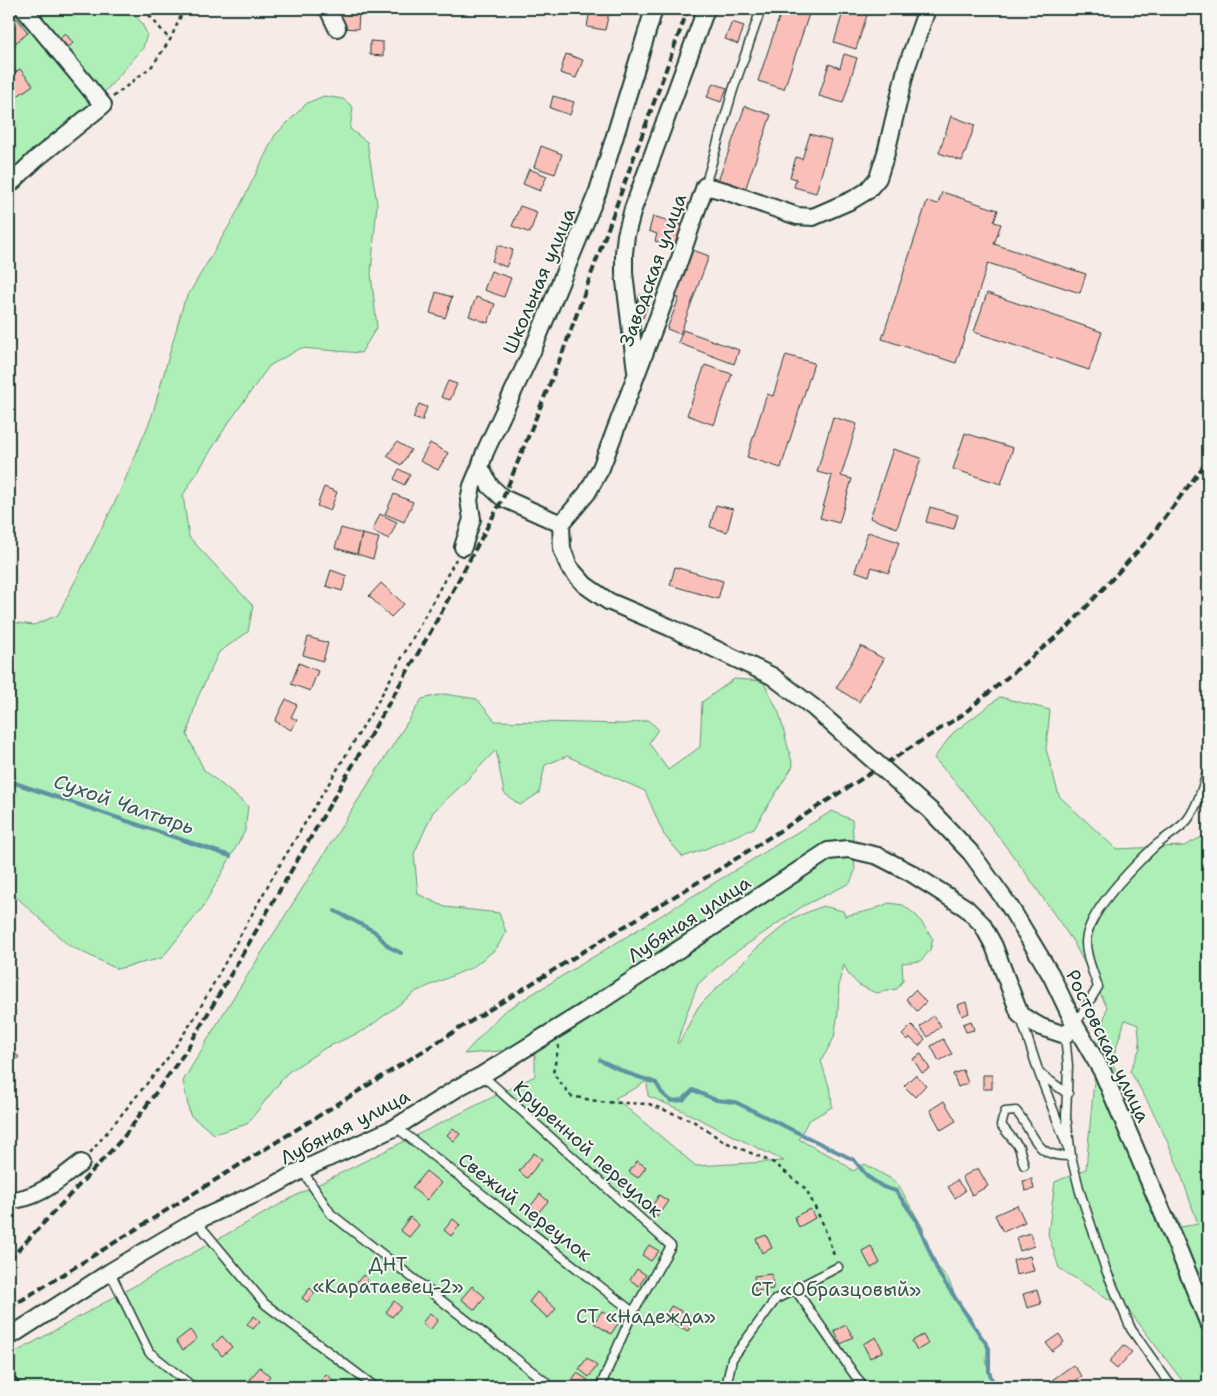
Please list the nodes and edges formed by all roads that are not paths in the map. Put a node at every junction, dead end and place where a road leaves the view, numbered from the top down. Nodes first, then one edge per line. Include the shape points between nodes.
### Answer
1 (24, 9) edge
2 (328, 9) edge
3 (654, 9) edge
4 (706, 9) edge
5 (761, 9) edge
6 (927, 9) edge
7 (337, 28) dead end
8 (9, 185) edge
9 (706, 186) junction
10 (637, 373) junction
11 (480, 467) junction
12 (561, 524) junction
13 (463, 547) road end
14 (1208, 770) edge
15 (1020, 1016) junction
16 (1070, 1030) junction
17 (1040, 1073) junction
18 (482, 1075) junction
19 (1068, 1094) junction
20 (396, 1127) junction
21 (1071, 1156) junction
22 (81, 1163) road end
23 (1024, 1165) dead end
24 (302, 1170) junction
25 (9, 1200) edge
26 (196, 1221) junction
27 (838, 1267) road end
28 (110, 1272) junction
29 (795, 1288) junction
30 (633, 1312) junction
31 (1208, 1322) edge
32 (9, 1337) edge
33 (193, 1387) edge
34 (374, 1387) edge
35 (552, 1387) edge
36 (600, 1387) edge
37 (726, 1387) edge
38 (863, 1387) edge
39 (1173, 1387) edge

1 - 8 street via 103,105
2 - 7 street
3 - 11 street, Школьная улица via 598,191 533,350
4 - 10 street, Заводская улица via 626,235 624,273
5 - 9 lane via 733,90
6 - 9 street, Заводская улица via 906,69 878,178 867,191 812,216 798,216
9 - 10 street, Заводская улица
10 - 12 street, Заводская улица via 601,468 587,493
11 - 12 street via 490,486 503,498
11 - 13 street, Школьная улица via 469,500 472,519
12 - 16 street, Ростовская улица, bridge via 562,549 569,567 585,585 608,601 772,676 813,707 931,811 971,853 1010,907 1051,975
14 - 16 lane via 1188,820 1127,874 1100,908 1087,932 1086,945 1098,987
15 - 16 street via 1041,1027
15 - 17 lane
15 - 18 street, Лубяная улица via 994,946 982,924 966,908 878,856 848,848 828,851
16 - 19 lane, Ростовская улица
16 - 31 street, Ростовская улица via 1103,1073
17 - 19 lane
17 - 21 lane
18 - 20 street, Лубяная улица
18 - 30 lane, Круренной переулок via 671,1246
19 - 21 lane, Ростовская улица via 1066,1116
20 - 24 street, Лубяная улица
20 - 30 lane, Свежий переулок
21 - 23 lane via 1048,1154 1035,1143 1025,1121 1016,1112 1005,1112 1002,1125 1019,1147
21 - 39 lane, Ростовская улица via 1106,1270 1131,1329
22 - 25 street via 42,1191
24 - 26 street, Лубяная улица
24 - 35 lane via 331,1214
26 - 28 street, Лубяная улица
26 - 34 lane via 265,1304
27 - 29 lane
28 - 32 street, Лубяная улица
28 - 33 lane via 149,1352
29 - 37 lane via 776,1299 732,1359
29 - 38 lane
30 - 36 lane

